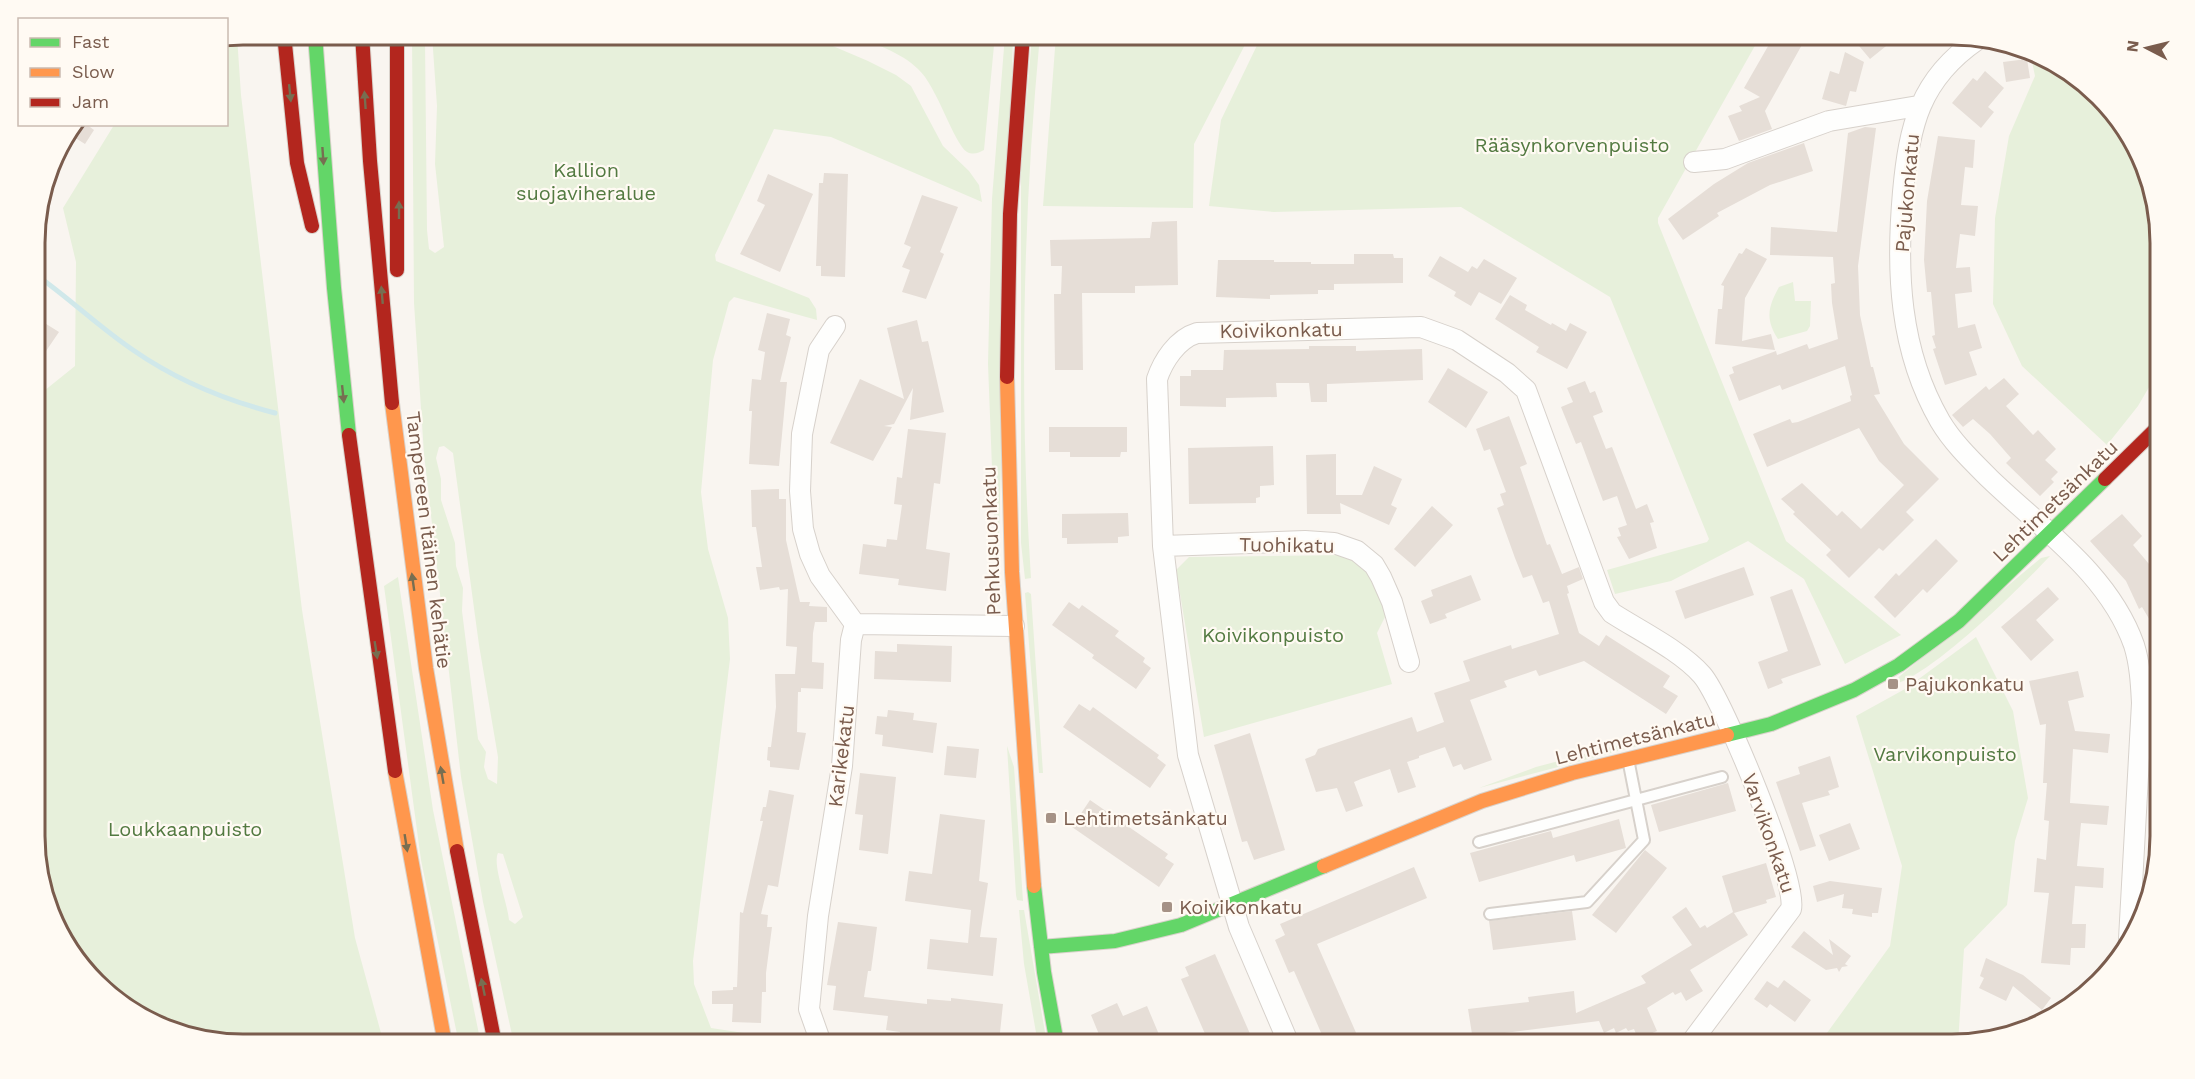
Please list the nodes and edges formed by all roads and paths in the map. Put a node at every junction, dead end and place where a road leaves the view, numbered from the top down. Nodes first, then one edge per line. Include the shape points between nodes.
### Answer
1 (285, 45) edge
2 (316, 45) edge
3 (363, 45) edge
4 (396, 45) edge
5 (1022, 45) edge
6 (1969, 46) edge
7 (1918, 106) junction
8 (1694, 162) dead end
9 (835, 326) dead end
10 (337, 336) junction
11 (392, 394) junction
12 (2150, 435) edge
13 (2050, 534) junction
14 (1163, 546) junction
15 (855, 624) junction
16 (1014, 626) junction
17 (1409, 662) dead end
18 (1732, 734) junction
19 (1628, 759) junction
20 (1722, 777) dead end
21 (1636, 801) junction
22 (1479, 842) dead end
23 (1232, 904) junction
24 (1490, 914) dead end
25 (2130, 924) edge
26 (1041, 947) junction
27 (443, 1034) edge
28 (493, 1034) edge
29 (818, 1034) edge
30 (1055, 1034) edge
31 (1285, 1034) edge
32 (1698, 1034) edge

1 -> 10 main road via 297,164
2 -> 10 main road
11 -> 3 main road, Tampereen itäinen kehätie
11 -> 4 main road via 399,216
5 - 16 main road, Pehkusuonkatu via 1013,147 1006,397
6 - 7 street, Pajukonkatu via 1935,79
7 - 8 street via 1828,121 1725,159
7 - 13 street, Pajukonkatu via 1909,145 1900,238 1901,296 1912,356 1949,434 1987,476
9 - 15 street via 819,350 802,434 800,491 810,554 820,576
10 -> 27 main road via 363,568 414,894
28 -> 11 main road, Tampereen itäinen kehätie via 461,885 433,720 411,570
12 - 13 main road, Lehtimetsänkatu
13 - 18 main road, Lehtimetsänkatu via 1959,621 1899,665 1808,711
13 - 25 street, Pajukonkatu via 2109,597 2127,629 2139,667 2142,703
14 - 17 street, Tuohikatu via 1305,541 1347,546 1366,557 1382,577
14 - 18 street, Koivikonkatu via 1157,380 1166,359 1185,339 1205,332 1429,328 1457,340 1522,384 1604,602 1612,613 1707,680
14 - 23 street, Koivikonkatu via 1188,755
15 - 16 street
15 - 29 street, Karikekatu via 842,766 818,916 809,1009
16 - 26 main road, Pehkusuonkatu
18 - 19 main road, Lehtimetsänkatu
18 - 32 street, Varvikonkatu via 1772,831 1792,904 1784,921
19 - 21 lane
19 - 23 main road, Lehtimetsänkatu via 1482,801
20 - 21 lane
21 - 22 lane
21 - 24 lane via 1644,840 1587,902
23 - 26 main road, Lehtimetsänkatu via 1181,925 1134,938
23 - 31 street, Koivikonkatu
26 - 30 main road, Pehkusuonkatu

